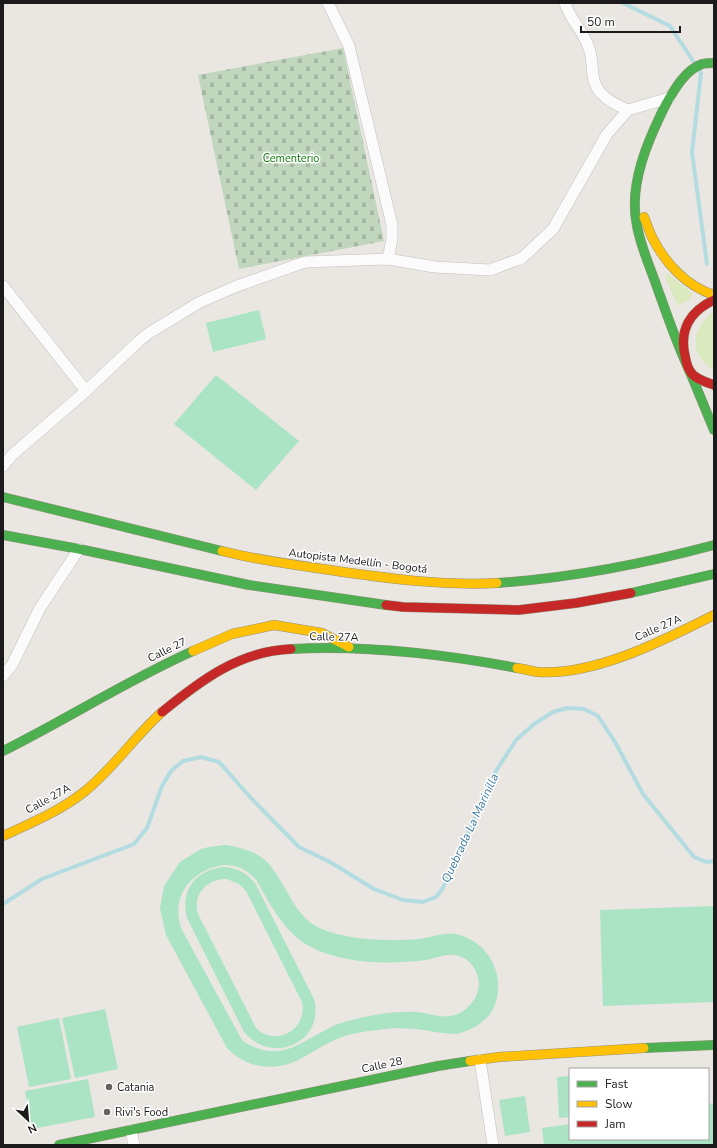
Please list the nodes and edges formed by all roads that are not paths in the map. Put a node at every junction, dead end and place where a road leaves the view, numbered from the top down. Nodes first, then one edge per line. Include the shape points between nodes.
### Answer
1 (328, 3) edge
2 (565, 3) edge
3 (714, 63) edge
4 (669, 98) junction
5 (628, 110) junction
6 (637, 183) junction
7 (388, 259) junction
8 (3, 286) edge
9 (714, 295) edge
10 (714, 300) edge
11 (690, 372) junction
12 (714, 385) edge
13 (86, 391) junction
14 (714, 430) edge
15 (3, 466) edge
16 (3, 497) edge
17 (3, 535) edge
18 (714, 535) edge
19 (714, 545) edge
20 (79, 549) junction
21 (664, 558) junction
22 (714, 574) edge
23 (714, 615) edge
24 (353, 649) junction
25 (3, 676) edge
26 (3, 751) edge
27 (3, 836) edge
28 (714, 1045) edge
29 (480, 1060) junction
30 (131, 1131) junction
31 (59, 1145) edge
32 (134, 1145) edge
33 (493, 1145) edge

1 - 7 street via 349,46 392,226
2 - 5 street via 586,40 592,57 593,76 600,92 611,103
3 - 4 main road via 703,64 690,72
4 - 5 street
4 - 6 main road via 646,148
5 - 7 street via 607,134 553,229 522,258 490,270 435,267
6 - 9 main road via 645,220 652,238 680,274 696,287
6 - 11 main road via 635,213 639,235
7 - 13 street via 306,262 200,302 139,341
8 - 13 street
10 - 11 main road via 704,304 693,314 686,328 683,343
11 - 12 main road
11 - 14 main road
13 - 15 street via 12,455
16 - 21 main road, Autopista Medellín - Bogotá via 249,558 396,580 492,583 538,580
17 - 20 main road
18 - 21 main road via 676,548
19 - 21 main road, Autopista Medellín - Bogotá
20 - 22 main road via 249,584 403,607 519,610 576,603
20 - 25 street via 40,608 12,666
23 - 24 main road, Calle 27A via 647,647 593,666 564,671 538,672 419,653
24 - 26 main road, Calle 27 via 322,633 274,625 232,634 118,688
24 - 27 main road, Calle 27A via 286,649 253,655 210,675 160,714 84,792
28 - 29 main road, Calle 28 via 586,1051
29 - 30 main road, Calle 28 via 420,1069
29 - 33 street
30 - 31 main road, Calle 28
30 - 32 street

